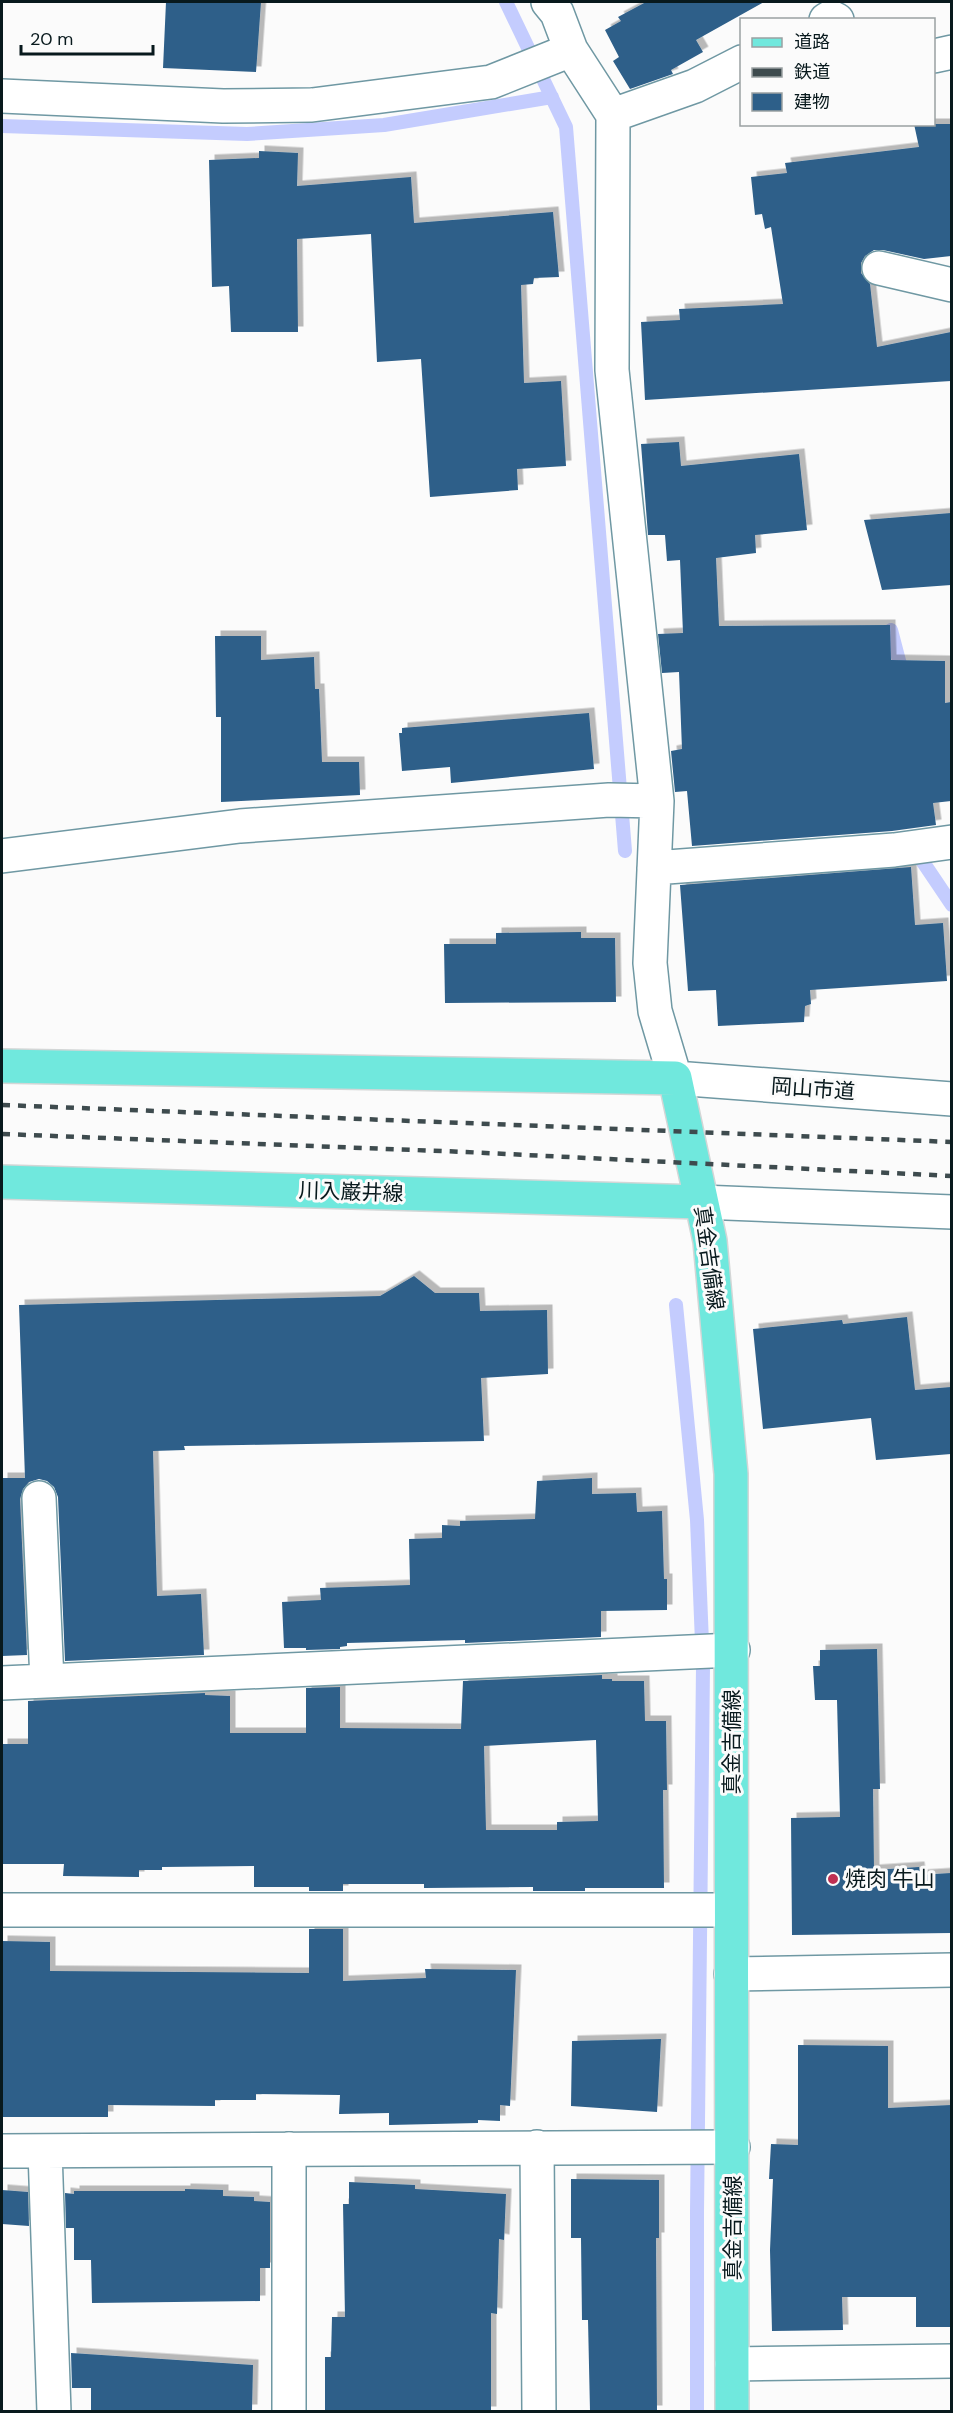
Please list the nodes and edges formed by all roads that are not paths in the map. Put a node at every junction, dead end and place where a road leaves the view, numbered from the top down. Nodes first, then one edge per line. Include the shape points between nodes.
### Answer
1 (560, 6) edge
2 (571, 50) junction
3 (951, 52) edge
4 (935, 56) edge
5 (740, 63) edge
6 (2, 96) edge
7 (613, 115) junction
8 (879, 268) dead end
9 (951, 285) edge
10 (650, 801) junction
11 (929, 845) edge
12 (2, 856) edge
13 (654, 867) junction
14 (2, 1066) edge
15 (675, 1078) junction
16 (951, 1099) edge
17 (2, 1182) edge
18 (701, 1202) junction
19 (951, 1212) edge
20 (39, 1498) dead end
21 (710, 1651) junction
22 (47, 1681) junction
23 (2, 1683) edge
24 (2, 1910) edge
25 (723, 1910) junction
26 (951, 1970) edge
27 (731, 1974) junction
28 (537, 2147) junction
29 (721, 2147) junction
30 (289, 2149) junction
31 (2, 2151) edge
32 (45, 2151) junction
33 (951, 2361) edge
34 (732, 2364) junction
35 (54, 2412) edge
36 (289, 2412) edge
37 (539, 2412) edge
38 (732, 2412) edge

1 - 2 street
2 - 6 street via 491,82 312,105 223,106
2 - 7 street
3 - 4 street
5 - 7 street via 695,86
7 - 10 street via 612,369
8 - 9 street
10 - 12 street via 609,800 240,826
10 - 13 street
11 - 13 street
13 - 15 street via 650,963 655,1011
14 - 15 main road
15 - 16 street, 岡山市道
15 - 18 main road, 真金吉備線
17 - 18 main road, 川入巌井線
18 - 19 street
18 - 21 main road, 真金吉備線 via 710,1241 731,1474
20 - 22 street
21 - 22 street
21 - 25 main road, 真金吉備線
22 - 23 street
24 - 25 street
25 - 27 main road, 真金吉備線
26 - 27 street
27 - 29 main road, 真金吉備線
28 - 29 street
28 - 30 street
28 - 37 street
29 - 34 main road, 真金吉備線
30 - 32 street
30 - 36 street
31 - 32 street
32 - 35 street
33 - 34 street
34 - 38 main road, 真金吉備線

